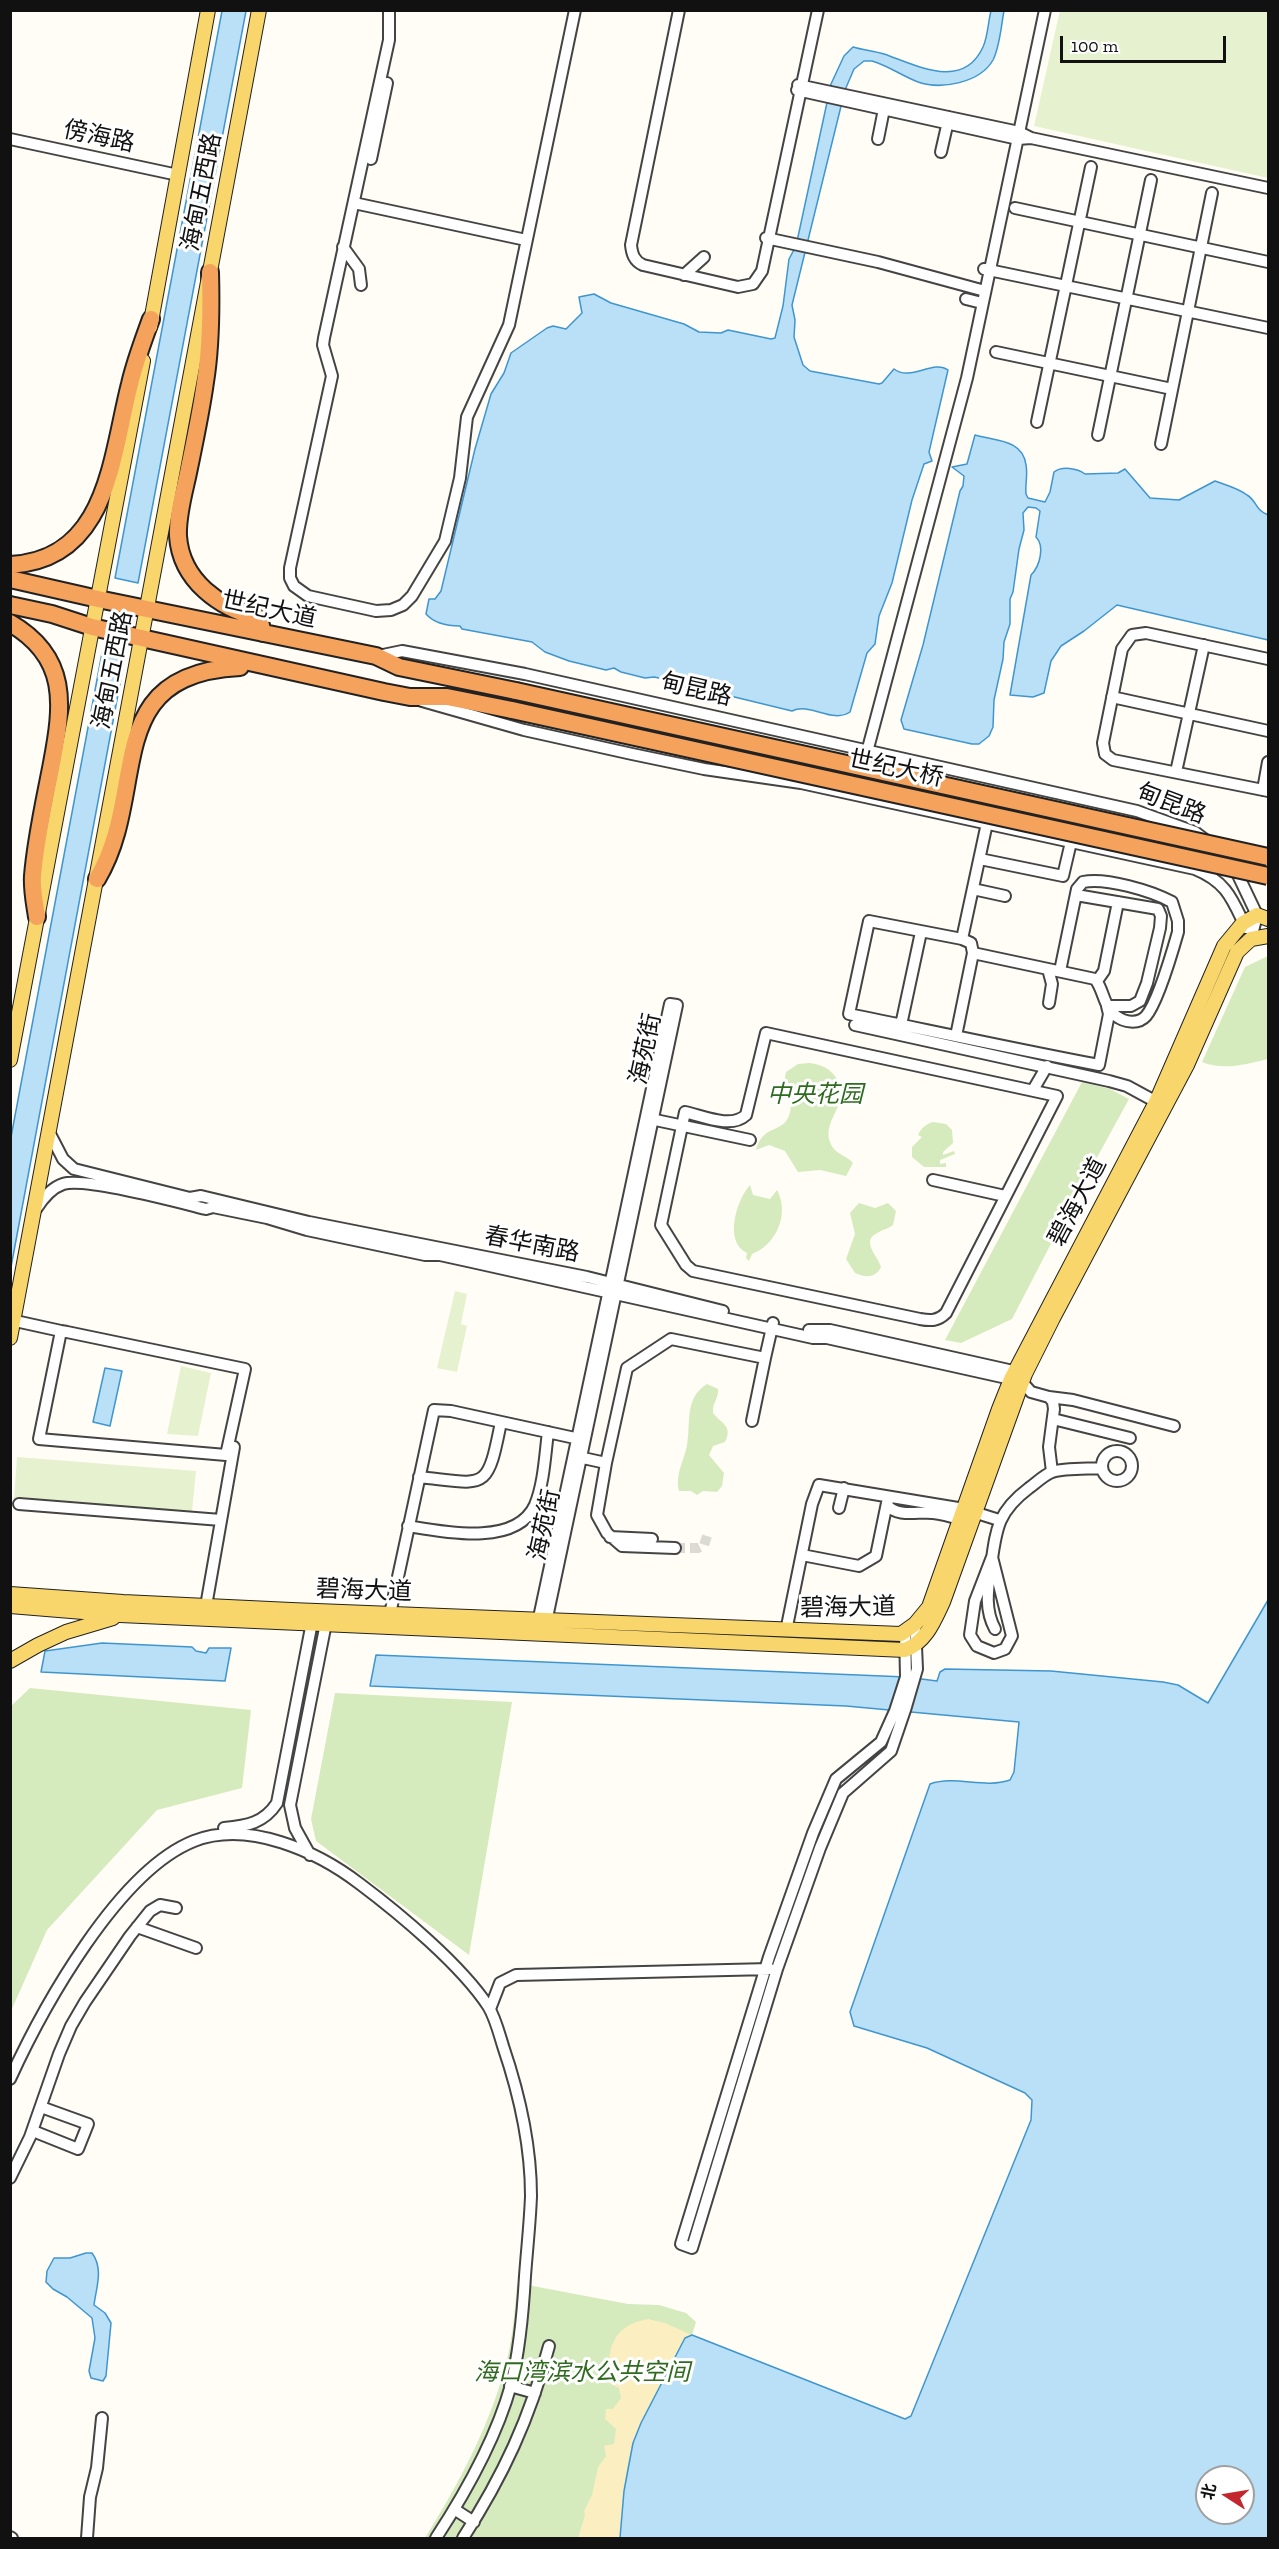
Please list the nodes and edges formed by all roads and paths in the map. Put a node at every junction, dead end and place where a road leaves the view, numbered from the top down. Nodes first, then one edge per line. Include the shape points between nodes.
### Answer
1 (208, 10) edge
2 (259, 10) edge
3 (389, 10) edge
4 (396, 10) edge
5 (568, 10) edge
6 (575, 10) edge
7 (679, 10) edge
8 (684, 10) edge
9 (814, 10) edge
10 (818, 10) edge
11 (1038, 10) edge
12 (1045, 10) edge
13 (800, 88) junction
14 (885, 107) junction
15 (948, 120) junction
16 (1015, 134) junction
17 (10, 139) edge
18 (878, 139) dead end
19 (10, 145) edge
20 (941, 152) dead end
21 (1091, 166) dead end
22 (177, 178) junction
23 (1151, 180) dead end
24 (1269, 188) edge
25 (1212, 193) dead end
26 (358, 202) junction
27 (1016, 208) dead end
28 (1080, 222) junction
29 (1139, 235) junction
30 (524, 238) junction
31 (767, 238) junction
32 (1201, 248) junction
33 (345, 251) junction
34 (704, 257) dead end
35 (1269, 262) edge
36 (987, 269) junction
37 (210, 272) junction
38 (686, 274) junction
39 (361, 285) dead end
40 (1066, 287) junction
41 (982, 290) junction
42 (966, 299) dead end
43 (1126, 299) junction
44 (982, 303) junction
45 (1188, 312) junction
46 (152, 319) junction
47 (1269, 328) edge
48 (996, 352) dead end
49 (1050, 363) junction
50 (1110, 376) junction
51 (1172, 389) junction
52 (1037, 422) dead end
53 (1098, 435) dead end
54 (1161, 444) dead end
55 (10, 565) edge
56 (10, 579) edge
57 (98, 599) junction
58 (10, 605) edge
59 (148, 609) junction
60 (10, 623) edge
61 (92, 627) junction
62 (263, 633) junction
63 (142, 638) junction
64 (1204, 645) junction
65 (376, 656) junction
66 (1269, 659) edge
67 (249, 663) junction
68 (516, 691) joint
69 (410, 697) junction
70 (1112, 698) junction
71 (1189, 714) junction
72 (1269, 731) edge
73 (867, 752) junction
74 (879, 754) junction
75 (1269, 762) edge
76 (1176, 772) junction
77 (1266, 791) edge
78 (870, 798) junction
79 (1137, 811) junction
80 (987, 823) junction
81 (1071, 842) junction
82 (1128, 854) junction
83 (1269, 857) edge
84 (980, 858) junction
85 (1269, 876) edge
86 (97, 879) junction
87 (973, 889) junction
88 (1076, 895) junction
89 (1005, 896) dead end
90 (1118, 902) junction
91 (37, 917) junction
92 (1263, 917) edge
93 (1244, 923) junction
94 (921, 932) junction
95 (1269, 936) edge
96 (962, 939) junction
97 (1251, 939) junction
98 (973, 953) junction
99 (1048, 969) junction
100 (1060, 971) junction
101 (1097, 981) junction
102 (1049, 1003) dead end
103 (1107, 1006) junction
104 (855, 1025) dead end
105 (901, 1025) junction
106 (13, 1033) edge
107 (956, 1036) junction
108 (10, 1060) edge
109 (1047, 1066) junction
110 (1033, 1090) junction
111 (1161, 1104) junction
112 (649, 1119) junction
113 (682, 1126) junction
114 (49, 1132) junction
115 (750, 1140) dead end
116 (933, 1180) dead end
117 (1005, 1196) junction
118 (35, 1209) junction
119 (613, 1289) junction
120 (14, 1321) junction
121 (772, 1325) junction
122 (61, 1331) junction
123 (10, 1338) edge
124 (765, 1358) junction
125 (186, 1362) dead end
126 (246, 1373) junction
127 (1018, 1377) junction
128 (1049, 1397) junction
129 (1053, 1419) junction
130 (752, 1421) dead end
131 (501, 1422) junction
132 (1174, 1426) dead end
133 (548, 1432) junction
134 (1130, 1438) dead end
135 (581, 1439) junction
136 (577, 1457) junction
137 (606, 1463) junction
138 (1102, 1468) dead end
139 (1052, 1472) junction
140 (418, 1478) junction
141 (844, 1488) junction
142 (888, 1498) junction
143 (19, 1504) dead end
144 (839, 1508) dead end
145 (968, 1515) junction
146 (221, 1520) junction
147 (999, 1520) junction
148 (408, 1526) junction
149 (610, 1537) junction
150 (652, 1539) dead end
151 (675, 1548) tunnel mouth
152 (801, 1555) junction
153 (992, 1557) junction
154 (10, 1594) edge
155 (10, 1606) edge
156 (206, 1606) junction
157 (390, 1614) junction
158 (120, 1615) junction
159 (320, 1617) junction
160 (541, 1627) junction
161 (910, 1628) junction
162 (995, 1629) dead end
163 (786, 1631) junction
164 (910, 1647) junction
165 (10, 1661) edge
166 (897, 1719) junction
167 (310, 1855) junction
168 (176, 1908) dead end
169 (137, 1927) junction
170 (196, 1948) dead end
171 (764, 1972) junction
172 (776, 1972) junction
173 (490, 2009) junction
174 (10, 2066) edge
175 (10, 2079) edge
176 (41, 2107) junction
177 (33, 2131) junction
178 (10, 2178) edge
179 (549, 2346) dead end
180 (510, 2386) junction
181 (535, 2393) junction
182 (102, 2418) dead end
183 (454, 2510) junction
184 (474, 2522) junction
185 (87, 2538) edge
186 (436, 2538) edge
187 (463, 2538) edge

1 - 22 main road, 海甸五西路
2 - 37 main road, 海甸五西路
3 - 26 street via 389,40
4 - 26 street via 396,41
5 - 30 street
6 - 30 street
7 - 38 street via 631,245 633,257 640,264
8 - 38 street via 635,251 644,261
9 - 13 street
10 - 13 street
11 - 16 street
12 - 16 street
13 - 14 street
13 - 31 street
14 - 15 street
14 - 18 street
15 - 16 street
15 - 20 street
16 - 24 street
16 - 36 street
17 - 22 street, 傍海路
19 - 22 street, 傍海路
21 - 28 street
22 - 46 main road, 海甸五西路
23 - 29 street
25 - 32 street
26 - 30 street
26 - 33 street
27 - 28 street
28 - 29 street
28 - 40 street
29 - 32 street
29 - 43 street
30 - 33 street via 505,324 462,419 456,476 441,539 407,593 390,604 376,605 310,590 299,583 296,570 336,377 329,340
31 - 38 street via 762,271 753,284 738,287
31 - 41 street
32 - 35 street
32 - 45 street
33 - 39 street via 359,269
34 - 38 street
36 - 40 street
36 - 41 street
37 - 59 main road, 海甸五西路
37 - 62 highway via 206,379 178,536 184,560 202,588 226,607 259,618
40 - 43 street
40 - 49 street
41 - 44 street
42 - 44 street
43 - 45 street
43 - 50 street
44 - 73 street via 957,419
45 - 47 street
45 - 51 street
46 - 55 highway via 138,353 97,509 84,530 55,555
46 - 57 main road, 海甸五西路
48 - 49 street
49 - 50 street
49 - 52 street
50 - 51 street
50 - 53 street
51 - 54 street
56 - 57 highway, 世纪大道
57 - 59 highway, 世纪大道
57 - 61 main road, 海甸五西路
58 - 61 highway
59 - 62 highway, 世纪大道
59 - 63 main road, 海甸五西路
60 - 91 highway via 44,651 60,692 59,724 33,875
61 - 63 highway
61 - 91 main road, 海甸五西路
62 - 65 highway, 世纪大道
63 - 67 highway
63 - 86 main road, 海甸五西路
64 - 66 street
64 - 70 street via 1146,633 1131,634 1122,649
64 - 71 street
65 - 68 highway, 世纪大道 via 399,667
65 - 73 street, 甸昆路 via 402,651 515,672
67 - 69 highway
67 - 86 highway via 185,677 152,704 139,727 121,819
68 - 83 highway, 世纪大桥, bridge
69 - 78 street via 524,730 632,754
69 - 85 highway, 世纪大桥, bridge via 447,697 512,710
70 - 71 street
70 - 76 street via 1103,743 1108,757
71 - 72 street
71 - 76 street
73 - 74 street, 甸昆路
74 - 78 street via 868,774
74 - 79 street, 甸昆路
75 - 77 street
76 - 77 street
78 - 80 street
79 - 82 street via 1141,835
79 - 92 street, 甸昆路 via 1195,832 1211,843 1231,864
80 - 81 street
80 - 84 street
81 - 82 street
81 - 84 street via 1063,876
82 - 93 street via 1207,874 1224,887
84 - 87 street
86 - 114 main road, 海甸五西路
87 - 89 street
87 - 96 street
88 - 90 street
88 - 100 street
88 - 103 street via 1080,885 1093,880 1150,893 1174,905 1178,932 1146,1017 1128,1021
90 - 101 street via 1104,971
90 - 103 street via 1158,909 1160,928 1140,1001 1131,1006
91 - 106 main road, 海甸五西路
92 - 93 main road, 碧海大道
92 - 97 street
93 - 97 street
93 - 111 main road, 碧海大道 via 1224,946
94 - 96 street
94 - 105 street
94 - 105 street via 869,921 849,1014
95 - 97 main road
96 - 98 street via 971,943
97 - 111 main road, 碧海大道 via 1237,952 1187,1065
98 - 99 street
98 - 107 street
99 - 100 street
99 - 102 street via 1052,990
100 - 101 street
101 - 103 street
103 - 107 street via 1109,1014 1099,1065
104 - 109 street
105 - 107 street
106 - 108 main road, 海甸五西路
109 - 110 street
109 - 111 street via 1127,1086
110 - 113 street via 766,1033 746,1115 731,1122 685,1112
110 - 117 street via 1057,1096
111 - 127 main road, 碧海大道
112 - 112 street, 海苑街 via 670,1004 677,1005
112 - 113 street
112 - 119 street, 海苑街
113 - 115 street
113 - 117 street via 661,1225 693,1271 936,1320 946,1313
114 - 118 main road, 海甸五西路
114 - 119 street, 春华南路 via 68,1165 91,1175
116 - 117 street
118 - 119 street, 春华南路 via 62,1185 89,1184 267,1218 425,1255
118 - 120 main road, 海甸五西路
119 - 121 street, 春华南路
119 - 135 street, 海苑街
120 - 122 street
120 - 123 main road, 海甸五西路
121 - 124 street
121 - 127 street, 春华南路 via 830,1330
122 - 126 street via 244,1369
122 - 126 street via 39,1439 226,1455
124 - 130 street
124 - 137 street via 672,1339 627,1368
125 - 126 street
126 - 146 street
127 - 128 street, 春华南路 via 1031,1392
127 - 145 main road, 碧海大道
128 - 129 street via 1053,1402
128 - 132 street, 春华南路
129 - 134 street
129 - 139 street via 1049,1446
131 - 133 street
131 - 140 street via 490,1470 482,1479 472,1483
131 - 140 street via 435,1409
133 - 135 street
133 - 148 street via 536,1503 530,1514 512,1527 459,1532
135 - 136 street, 海苑街
136 - 137 street
136 - 160 street, 海苑街
137 - 149 street via 597,1515
138 - 139 street
139 - 147 street via 1020,1494
140 - 148 street
141 - 142 street
141 - 144 street
141 - 152 street via 821,1484 817,1487
142 - 145 street via 887,1505 892,1509 916,1515 924,1508
142 - 152 street via 876,1556 859,1566
143 - 146 street
145 - 147 street
145 - 161 main road, 碧海大道 via 929,1607
145 - 164 main road, 碧海大道 via 943,1602 931,1628
146 - 156 street
147 - 153 street
148 - 157 street
149 - 150 street
149 - 151 street via 622,1546
152 - 163 street
153 - 153 street via 1012,1636 1005,1649 994,1653 977,1646 970,1635 975,1601
153 - 162 street via 988,1603
154 - 156 main road, 碧海大道
155 - 158 main road, 碧海大道
156 - 159 main road, 碧海大道
157 - 159 main road, 碧海大道
157 - 160 main road, 碧海大道
158 - 159 main road, 碧海大道
158 - 165 main road via 66,1632
159 - 160 main road, 碧海大道
159 - 167 street via 290,1804 295,1828
159 - 174 street via 278,1803 252,1825 216,1829 169,1846 142,1869 74,1952 47,1993
160 - 163 main road, 碧海大道
160 - 164 main road, 碧海大道
161 - 163 main road, 碧海大道 via 901,1634
161 - 164 street
164 - 166 street via 912,1670
166 - 171 street via 881,1742 836,1779
166 - 172 street via 891,1750 843,1793 812,1867
167 - 173 street via 345,1873 406,1921 460,1973
167 - 175 street via 265,1839 227,1834 194,1841 160,1860 130,1889 82,1950 27,2041
168 - 169 street via 154,1906
169 - 170 street
169 - 176 street via 71,2026
171 - 172 street
171 - 172 street via 681,2244 692,2248
171 - 173 street via 516,1975 500,1983
173 - 180 street via 517,2092 530,2175 523,2313
176 - 177 street
176 - 177 street via 88,2124 78,2149
177 - 178 street
179 - 181 street
180 - 181 street
180 - 183 street via 491,2436
181 - 184 street via 517,2443
182 - 185 street
183 - 184 street
183 - 186 street
184 - 187 street

